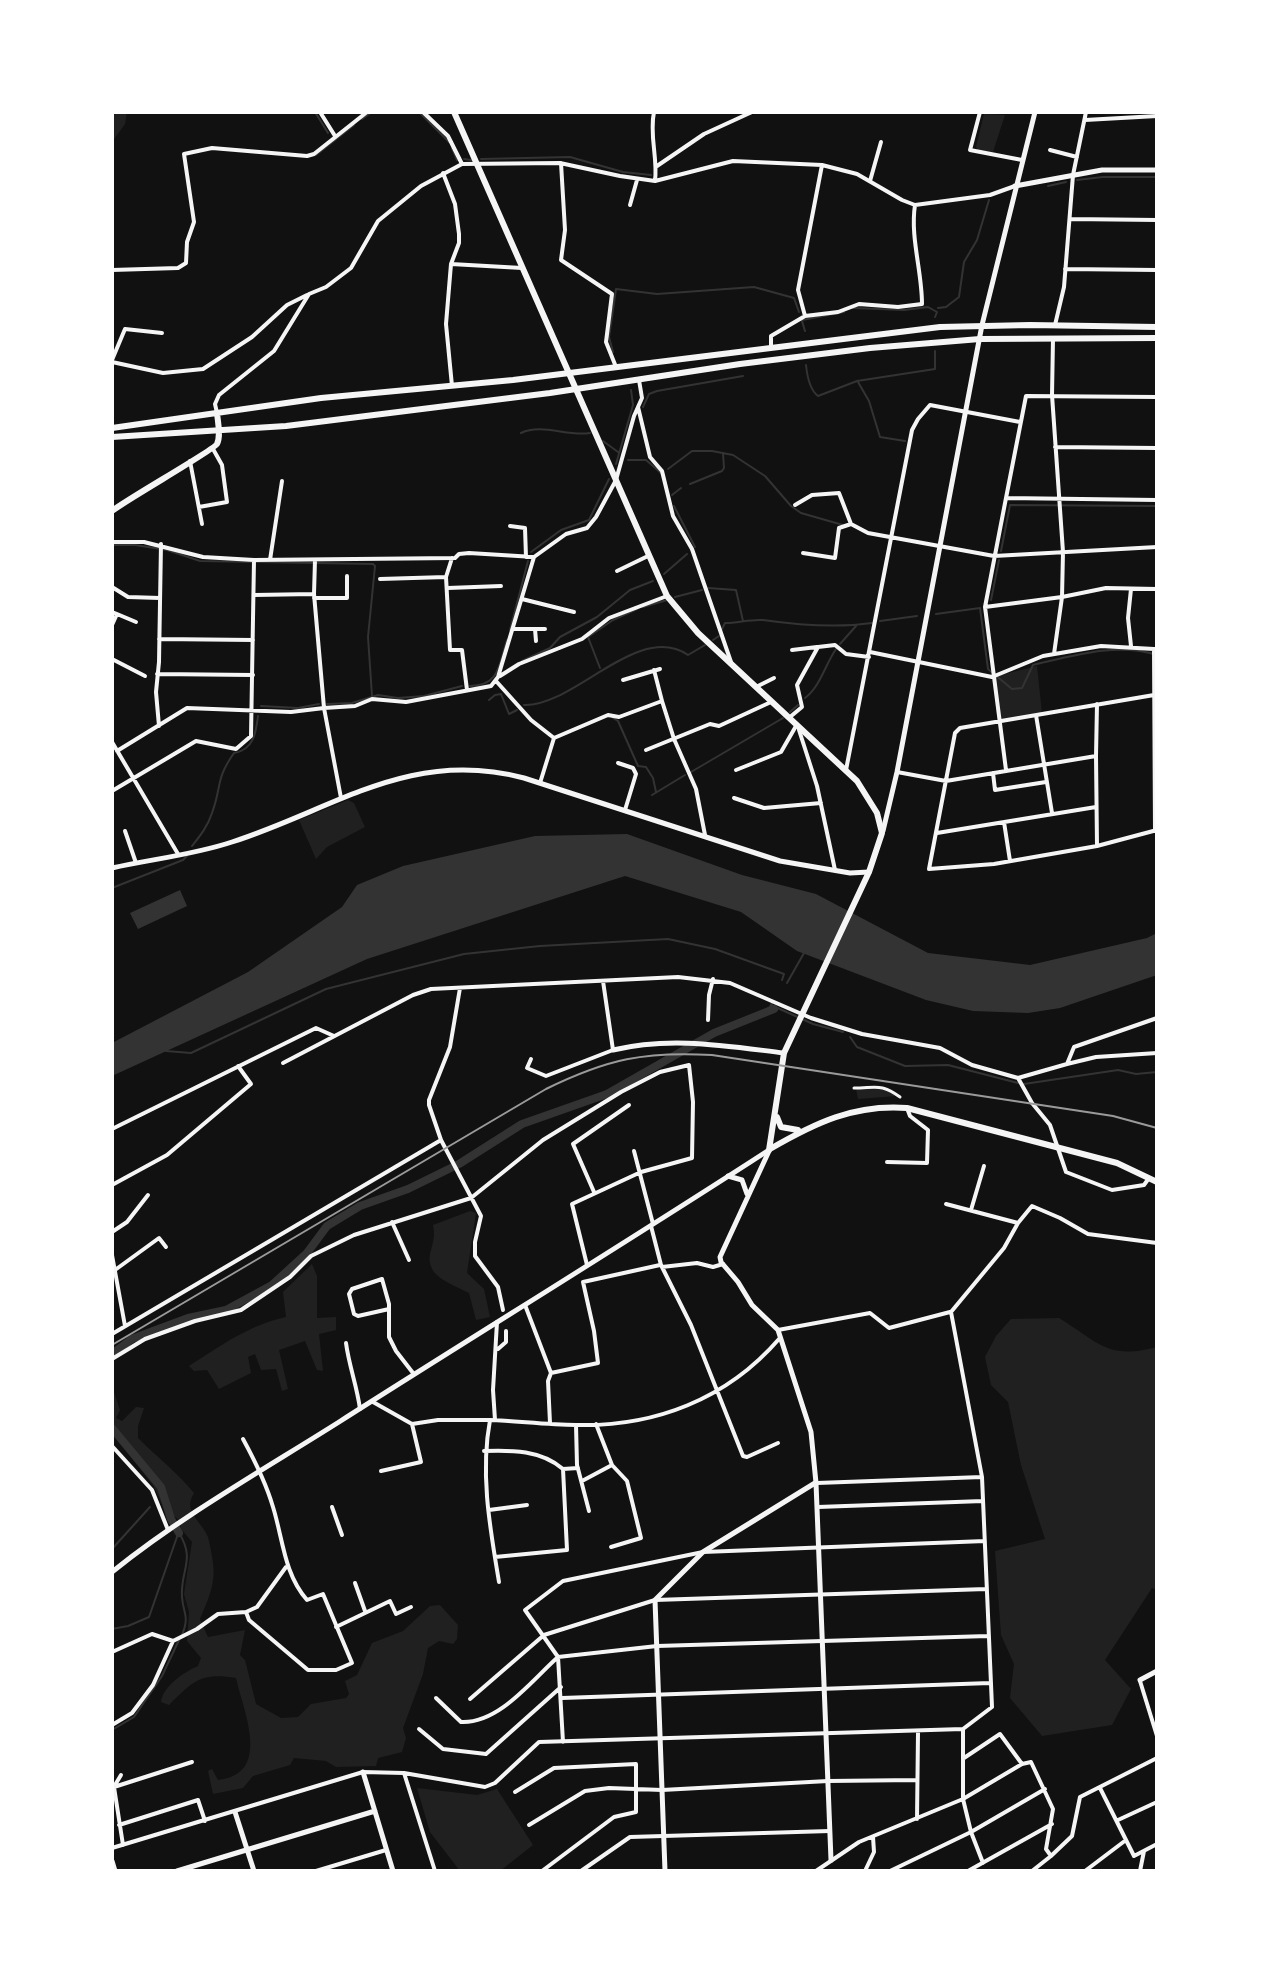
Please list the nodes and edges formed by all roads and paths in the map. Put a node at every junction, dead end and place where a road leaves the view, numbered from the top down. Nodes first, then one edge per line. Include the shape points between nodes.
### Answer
1 (320, 112) edge
2 (367, 112) edge
3 (423, 112) edge
4 (454, 112) edge
5 (654, 112) edge
6 (735, 112) edge
7 (752, 112) edge
8 (980, 112) edge
9 (1035, 112) edge
10 (1086, 112) edge
11 (1157, 116) edge
12 (736, 119) junction
13 (1085, 120) junction
14 (335, 136) junction
15 (881, 142) dead end
16 (1050, 150) dead end
17 (1077, 157) junction
18 (1022, 160) junction
19 (560, 163) junction
20 (462, 164) junction
21 (478, 165) junction
22 (822, 165) junction
23 (657, 166) junction
24 (1157, 170) edge
25 (443, 172) junction
26 (1073, 175) junction
27 (637, 179) junction
28 (655, 181) junction
29 (870, 181) junction
30 (1015, 186) junction
31 (630, 205) dead end
32 (915, 205) junction
33 (1070, 219) junction
34 (1157, 220) edge
35 (451, 264) junction
36 (522, 268) junction
37 (1065, 269) junction
38 (112, 270) edge
39 (1157, 270) edge
40 (309, 294) junction
41 (805, 316) junction
42 (982, 325) junction
43 (1055, 325) junction
44 (1157, 327) edge
45 (162, 333) dead end
46 (1157, 338) edge
47 (980, 339) junction
48 (1053, 339) junction
49 (771, 349) junction
50 (112, 361) edge
51 (616, 367) junction
52 (569, 373) junction
53 (639, 380) junction
54 (452, 386) junction
55 (576, 390) junction
56 (1052, 395) junction
57 (1157, 397) edge
58 (638, 407) junction
59 (966, 412) junction
60 (217, 413) junction
61 (1020, 422) junction
62 (112, 428) edge
63 (219, 430) junction
64 (112, 437) edge
65 (1055, 447) junction
66 (1157, 448) edge
67 (213, 449) junction
68 (190, 461) junction
69 (616, 480) junction
70 (282, 481) dead end
71 (1006, 498) junction
72 (1059, 500) junction
73 (1157, 500) edge
74 (795, 505) dead end
75 (199, 507) junction
76 (112, 511) edge
77 (202, 524) dead end
78 (851, 524) junction
79 (510, 526) dead end
80 (893, 537) junction
81 (112, 542) edge
82 (161, 544) junction
83 (940, 546) junction
84 (1157, 547) edge
85 (1063, 552) junction
86 (803, 553) dead end
87 (648, 556) junction
88 (994, 556) junction
89 (526, 557) junction
90 (534, 557) junction
91 (452, 558) junction
92 (254, 560) junction
93 (270, 560) junction
94 (315, 560) junction
95 (617, 571) dead end
96 (347, 576) dead end
97 (446, 577) junction
98 (380, 579) dead end
99 (388, 579) junction
100 (501, 586) dead end
101 (112, 587) edge
102 (448, 588) junction
103 (388, 589) dead end
104 (1131, 589) junction
105 (1157, 589) edge
106 (254, 595) junction
107 (314, 596) junction
108 (667, 596) junction
109 (1062, 597) junction
110 (160, 598) junction
111 (521, 599) junction
112 (985, 607) junction
113 (574, 612) dead end
114 (114, 613) edge
115 (136, 622) dead end
116 (112, 625) edge
117 (514, 629) junction
118 (535, 629) junction
119 (545, 629) dead end
120 (159, 639) junction
121 (253, 640) junction
122 (536, 641) dead end
123 (1131, 646) junction
124 (818, 647) junction
125 (792, 650) dead end
126 (1156, 650) edge
127 (1054, 654) junction
128 (870, 655) junction
129 (112, 659) edge
130 (731, 662) junction
131 (918, 662) junction
132 (157, 674) junction
133 (253, 675) junction
134 (145, 676) dead end
135 (992, 677) junction
136 (774, 678) dead end
137 (497, 679) junction
138 (623, 680) dead end
139 (756, 687) junction
140 (467, 690) junction
141 (1154, 695) junction
142 (662, 701) junction
143 (771, 702) junction
144 (1097, 704) junction
145 (324, 708) junction
146 (253, 710) junction
147 (1036, 715) junction
148 (789, 719) junction
149 (998, 721) junction
150 (159, 726) junction
151 (797, 726) junction
152 (554, 738) junction
153 (674, 739) junction
154 (112, 742) edge
155 (646, 750) dead end
156 (117, 751) junction
157 (1096, 756) junction
158 (618, 763) dead end
159 (1045, 765) junction
160 (736, 770) dead end
161 (846, 770) junction
162 (1006, 770) junction
163 (897, 772) junction
164 (993, 773) junction
165 (134, 779) junction
166 (946, 781) junction
167 (1047, 782) junction
168 (540, 783) junction
169 (112, 791) edge
170 (341, 798) junction
171 (734, 798) dead end
172 (821, 803) junction
173 (1096, 807) junction
174 (625, 810) junction
175 (1052, 813) junction
176 (1004, 822) junction
177 (125, 831) dead end
178 (1156, 831) edge
179 (882, 833) junction
180 (937, 833) junction
181 (705, 835) junction
182 (1097, 846) junction
183 (178, 854) junction
184 (1010, 861) junction
185 (136, 863) junction
186 (112, 868) edge
187 (835, 870) junction
188 (869, 872) junction
189 (713, 979) junction
190 (603, 981) junction
191 (460, 988) junction
192 (1157, 1018) edge
193 (708, 1020) dead end
194 (334, 1036) junction
195 (613, 1050) junction
196 (784, 1053) junction
197 (1157, 1053) edge
198 (531, 1059) dead end
199 (283, 1063) dead end
200 (1067, 1064) junction
201 (238, 1066) junction
202 (1020, 1082) junction
203 (854, 1088) dead end
204 (900, 1097) dead end
205 (629, 1105) dead end
206 (907, 1108) junction
207 (776, 1114) junction
208 (112, 1129) edge
209 (802, 1130) junction
210 (441, 1140) junction
211 (1057, 1146) junction
212 (769, 1150) junction
213 (634, 1151) dead end
214 (887, 1162) dead end
215 (984, 1166) dead end
216 (641, 1172) junction
217 (728, 1176) junction
218 (1150, 1177) junction
219 (1157, 1182) edge
220 (112, 1185) edge
221 (594, 1192) junction
222 (148, 1195) dead end
223 (747, 1195) junction
224 (471, 1198) junction
225 (946, 1204) dead end
226 (971, 1210) junction
227 (392, 1222) junction
228 (1018, 1223) junction
229 (652, 1225) junction
230 (112, 1232) edge
231 (1157, 1243) edge
232 (166, 1247) dead end
233 (112, 1255) edge
234 (409, 1260) dead end
235 (723, 1264) junction
236 (662, 1266) junction
237 (588, 1267) junction
238 (114, 1271) edge
239 (579, 1272) junction
240 (583, 1282) junction
241 (525, 1305) junction
242 (389, 1309) junction
243 (503, 1310) dead end
244 (951, 1312) junction
245 (497, 1322) junction
246 (125, 1326) junction
247 (778, 1330) junction
248 (506, 1331) dead end
249 (112, 1334) edge
250 (779, 1339) junction
251 (346, 1343) dead end
252 (497, 1349) junction
253 (113, 1359) edge
254 (413, 1373) junction
255 (551, 1373) junction
256 (718, 1393) junction
257 (371, 1401) junction
258 (360, 1409) junction
259 (492, 1420) junction
260 (550, 1423) junction
261 (412, 1424) junction
262 (596, 1424) junction
263 (576, 1425) junction
264 (243, 1439) dead end
265 (778, 1443) dead end
266 (112, 1446) edge
267 (484, 1451) junction
268 (612, 1465) junction
269 (578, 1468) junction
270 (563, 1469) junction
271 (381, 1471) dead end
272 (260, 1472) junction
273 (982, 1477) junction
274 (582, 1481) junction
275 (816, 1483) junction
276 (983, 1501) junction
277 (527, 1505) dead end
278 (332, 1507) dead end
279 (817, 1507) junction
280 (489, 1510) junction
281 (589, 1511) dead end
282 (169, 1530) junction
283 (342, 1535) dead end
284 (985, 1541) junction
285 (611, 1547) dead end
286 (818, 1549) junction
287 (703, 1552) junction
288 (495, 1557) junction
289 (287, 1565) junction
290 (112, 1572) edge
291 (499, 1582) dead end
292 (355, 1583) dead end
293 (986, 1589) junction
294 (820, 1594) junction
295 (655, 1600) junction
296 (411, 1607) dead end
297 (365, 1611) junction
298 (246, 1612) junction
299 (336, 1627) junction
300 (544, 1635) junction
301 (988, 1636) junction
302 (179, 1639) junction
303 (822, 1641) junction
304 (657, 1646) junction
305 (112, 1652) edge
306 (558, 1657) junction
307 (1157, 1671) edge
308 (1140, 1680) joint
309 (990, 1683) junction
310 (561, 1687) junction
311 (824, 1689) junction
312 (659, 1694) junction
313 (436, 1698) dead end
314 (562, 1698) junction
315 (470, 1699) dead end
316 (1154, 1716) edge
317 (112, 1725) edge
318 (419, 1729) dead end
319 (963, 1729) junction
320 (918, 1732) junction
321 (826, 1734) junction
322 (1157, 1736) edge
323 (660, 1739) junction
324 (563, 1742) junction
325 (964, 1758) junction
326 (1157, 1758) edge
327 (192, 1762) dead end
328 (1022, 1764) junction
329 (363, 1772) junction
330 (404, 1773) junction
331 (121, 1775) dead end
332 (917, 1780) junction
333 (828, 1781) junction
334 (114, 1787) junction
335 (1100, 1788) junction
336 (637, 1789) junction
337 (1045, 1789) junction
338 (662, 1790) junction
339 (515, 1792) dead end
340 (963, 1799) junction
341 (1157, 1802) edge
342 (375, 1811) junction
343 (235, 1812) junction
344 (917, 1819) junction
345 (1118, 1820) junction
346 (205, 1821) junction
347 (1052, 1824) junction
348 (119, 1825) junction
349 (529, 1825) dead end
350 (830, 1831) junction
351 (971, 1832) junction
352 (664, 1836) junction
353 (873, 1837) junction
354 (1126, 1840) junction
355 (1157, 1844) edge
356 (123, 1845) junction
357 (112, 1848) edge
358 (247, 1850) junction
359 (387, 1850) junction
360 (1144, 1851) junction
361 (1051, 1856) junction
362 (831, 1860) junction
363 (112, 1861) edge
364 (983, 1863) junction
365 (115, 1871) edge
366 (177, 1871) edge
367 (254, 1871) edge
368 (316, 1871) edge
369 (393, 1871) edge
370 (435, 1871) edge
371 (542, 1871) edge
372 (581, 1871) edge
373 (665, 1871) edge
374 (816, 1871) edge
375 (865, 1871) edge
376 (890, 1871) edge
377 (968, 1871) edge
378 (1032, 1871) edge
379 (1085, 1871) edge
380 (1140, 1871) edge

1 - 14 street
2 - 14 street
3 - 20 street via 448,136
4 - 21 main road
5 - 23 street
6 - 12 street
7 - 12 street
8 - 18 street via 970,150
9 - 18 street
10 - 13 street
11 - 13 street
12 - 23 street
13 - 17 street
14 - 38 street via 307,156 212,148 184,154 194,222 186,263 178,268
15 - 29 street
16 - 17 street
17 - 26 street
18 - 30 street
19 - 21 street
19 - 27 street
19 - 51 street via 565,230 561,260 612,294 606,342
20 - 21 street
20 - 25 street
21 - 36 main road
22 - 28 street via 733,161
22 - 29 street
22 - 41 street via 798,290
23 - 28 street
24 - 26 street
25 - 35 street via 459,234
25 - 40 street via 378,221 351,268
26 - 30 street
26 - 33 street
27 - 28 street
27 - 31 street
29 - 32 street
30 - 32 street via 990,195
30 - 42 street
32 - 41 street via 922,304 859,304
33 - 34 street
33 - 37 street
35 - 36 street
35 - 54 street via 446,324
36 - 52 main road
37 - 39 street
37 - 43 street
40 - 50 street via 203,369 163,373
40 - 60 street via 274,351 219,395
41 - 49 street via 771,336
42 - 43 main road
42 - 47 street
42 - 49 main road
43 - 44 main road
45 - 50 street via 125,329
46 - 48 main road
47 - 48 main road
47 - 53 main road via 870,348
47 - 59 street
48 - 56 street
49 - 51 main road
51 - 52 main road
52 - 54 main road
52 - 55 main road
53 - 55 main road
53 - 58 street
54 - 60 main road
55 - 63 main road
55 - 69 main road
56 - 57 street
56 - 61 street via 1026,396
56 - 65 street
58 - 69 street
58 - 130 street via 650,457 662,471 673,516 692,549
59 - 61 street
59 - 80 street via 930,405 918,419
59 - 83 street
60 - 62 main road
60 - 63 main road
61 - 71 street
63 - 64 main road
63 - 67 main road
65 - 66 street
65 - 72 street
67 - 68 main road
67 - 75 street via 222,465 227,502
68 - 75 street
68 - 76 main road
69 - 87 main road
69 - 90 street via 587,528 566,534
70 - 93 street
71 - 72 street
71 - 88 street
72 - 73 street
72 - 85 street
74 - 78 street via 812,495 839,493
75 - 77 street
78 - 80 street
78 - 86 street via 839,528 835,558
79 - 89 street via 525,528
80 - 83 street
80 - 128 street
81 - 82 street
82 - 92 street via 203,557
82 - 110 street
83 - 88 street
83 - 131 street
84 - 85 street
85 - 88 street
85 - 109 street
87 - 95 street
87 - 108 main road
88 - 112 street
89 - 90 street
89 - 91 street via 469,553
90 - 111 street
91 - 94 street
91 - 97 street
92 - 93 street
92 - 106 street
93 - 94 street
94 - 107 street
96 - 107 street via 347,598
97 - 99 street
97 - 102 street
98 - 99 street
99 - 103 street
100 - 102 street
101 - 110 street via 128,597
102 - 140 street via 450,650 462,650
104 - 105 street
104 - 109 street
104 - 123 street
106 - 107 street
106 - 121 street
107 - 145 street
108 - 130 main road
108 - 137 street via 609,618 582,639 519,664
109 - 112 street
109 - 127 street
110 - 120 street
111 - 113 street
111 - 117 street
112 - 135 street
114 - 115 street
114 - 116 street
117 - 118 street
117 - 137 street
118 - 119 street
118 - 122 street
120 - 121 street
120 - 132 street
121 - 133 street
123 - 126 street
123 - 127 street
124 - 125 street
124 - 128 street via 835,645 846,654
124 - 148 street via 797,685 802,707
126 - 141 street
127 - 135 street
128 - 131 street
128 - 161 street
129 - 134 street
130 - 139 main road
131 - 135 street
131 - 163 street
132 - 133 street
132 - 150 street
133 - 146 street
135 - 149 street
136 - 139 street
137 - 140 street via 483,689
137 - 152 street via 531,720
138 - 142 street via 657,670
139 - 143 main road
140 - 145 street via 406,702 372,699
141 - 144 street
141 - 178 street
142 - 152 street via 619,717 608,715
142 - 153 street
143 - 148 main road
143 - 153 street
144 - 147 street
144 - 157 street
145 - 146 street
145 - 170 street
146 - 150 street via 187,708
146 - 165 street via 251,736 240,748 196,741
147 - 149 street
147 - 159 street
148 - 151 main road
149 - 162 street
149 - 166 street via 955,733
150 - 156 street
151 - 160 street via 781,752
151 - 161 main road
151 - 172 street
152 - 168 street
153 - 155 street
153 - 181 street via 696,789
154 - 156 street
156 - 165 street
157 - 159 street
157 - 173 street
158 - 174 street via 636,774
159 - 162 street
159 - 167 street
161 - 179 main road via 869,798
162 - 164 street
163 - 166 street
163 - 179 street
164 - 166 street
164 - 167 street via 995,790
165 - 169 street
165 - 183 street
166 - 180 street
167 - 175 street
168 - 170 street via 494,771 450,769
168 - 174 street
170 - 183 street via 233,842
171 - 172 street via 764,808
172 - 187 street
173 - 175 street
173 - 182 street
174 - 181 street
175 - 176 street
176 - 180 street
176 - 184 street
177 - 185 street
178 - 182 street
179 - 188 main road
180 - 184 street via 929,869
181 - 187 street via 787,863
182 - 184 street
183 - 185 street
185 - 186 street
187 - 188 street
188 - 196 main road
189 - 190 street
189 - 193 street
189 - 202 street via 863,1034 940,1048
190 - 191 street
190 - 195 street
191 - 194 street via 425,990
191 - 210 street via 450,1047 429,1100
192 - 200 street via 1074,1047
194 - 199 street
194 - 201 street via 316,1028
195 - 196 street via 673,1042
195 - 198 street via 546,1076 527,1068
196 - 207 main road
197 - 200 street
200 - 202 street
201 - 208 street
201 - 220 street via 251,1084 167,1155
202 - 211 street via 1049,1122
203 - 204 street via 882,1086
205 - 221 street via 573,1144
206 - 209 main road via 844,1113
206 - 211 main road
206 - 214 street via 928,1130 927,1163
207 - 209 main road via 781,1127
207 - 212 main road
209 - 212 main road
210 - 224 street
210 - 246 street
211 - 218 main road
211 - 218 street via 1066,1172 1112,1190 1144,1185
212 - 217 street
212 - 223 street
213 - 216 street
215 - 226 street
216 - 221 street
216 - 224 street via 692,1158 689,1065 660,1072 621,1092 543,1140
216 - 229 street
217 - 223 street via 742,1180
217 - 229 street
218 - 219 main road
221 - 237 street via 572,1204
222 - 230 street
223 - 235 street via 721,1253
224 - 227 street
224 - 243 street via 481,1216 475,1256 498,1287
225 - 226 street
226 - 228 street
227 - 234 street
227 - 253 street via 311,1256 241,1310 145,1339
228 - 231 street via 1032,1206 1088,1234
228 - 244 street
229 - 236 street
229 - 237 street
232 - 238 street via 159,1238
233 - 238 street
235 - 236 street
235 - 247 street
236 - 240 street
236 - 256 street
237 - 239 street
238 - 246 street
239 - 240 street
239 - 241 street
240 - 255 street via 598,1363
241 - 245 street
241 - 255 street
242 - 242 street via 358,1316 349,1294 382,1279
242 - 254 street via 389,1337
244 - 247 street via 889,1328 870,1313
244 - 273 street
245 - 252 street
245 - 254 street
246 - 249 street
247 - 250 street
248 - 252 street via 506,1342
250 - 256 street
250 - 275 street via 811,1432
251 - 258 street
252 - 259 street
254 - 257 street
255 - 260 street
256 - 262 street via 652,1418
256 - 265 street via 743,1456
257 - 258 street
257 - 261 street
258 - 272 street
259 - 260 street
259 - 261 street
259 - 267 street
260 - 263 street
261 - 271 street via 421,1462
262 - 263 street
262 - 268 street
263 - 269 street
264 - 272 street
266 - 282 street via 152,1490
267 - 270 street via 515,1450 551,1459
267 - 280 street
268 - 274 street
268 - 285 street via 627,1481 641,1538
269 - 270 street
269 - 274 street
270 - 288 street via 567,1550
272 - 282 street
272 - 289 street
273 - 275 street
273 - 276 street
274 - 281 street
275 - 279 street
275 - 287 street
276 - 279 street
276 - 284 street
277 - 280 street
278 - 283 street
279 - 286 street
280 - 288 street
282 - 290 street
284 - 286 street
284 - 293 street
286 - 287 street
286 - 294 street
287 - 295 street
287 - 300 street via 563,1581 525,1610
288 - 291 street
289 - 298 street via 257,1607
289 - 299 street via 307,1600 323,1594
292 - 297 street
293 - 294 street
293 - 301 street
294 - 295 street
294 - 303 street
295 - 300 street
295 - 304 street
296 - 297 street via 396,1614 390,1601
297 - 299 street
298 - 299 street via 313,1672 352,1663
298 - 302 street via 218,1614
300 - 306 street
300 - 315 street
301 - 303 street
301 - 309 street
302 - 305 street via 152,1634
302 - 317 street via 132,1713
303 - 304 street
303 - 311 street
304 - 306 street
304 - 312 street
306 - 310 street
306 - 313 street via 499,1711 469,1722 461,1722
307 - 308 street
308 - 316 street
309 - 311 street
309 - 319 street via 992,1707
310 - 314 street
310 - 318 street via 486,1754 443,1749
311 - 312 street
311 - 321 street
312 - 314 street
312 - 323 street
314 - 324 street
316 - 322 street
319 - 320 street
319 - 325 street
320 - 321 street
320 - 332 street
321 - 323 street
321 - 333 street
323 - 324 street
323 - 338 street
324 - 330 street via 539,1742 485,1787
325 - 328 street via 1000,1734
325 - 340 street
326 - 335 street
327 - 334 street
328 - 337 street via 1031,1762
328 - 340 street
329 - 330 street
329 - 342 street
329 - 343 street
330 - 370 street
331 - 334 street
332 - 333 street
332 - 344 street
333 - 338 street
333 - 350 street
334 - 348 street
335 - 345 street
335 - 361 street via 1080,1797 1072,1836
336 - 338 street
336 - 339 street via 636,1764 554,1768
336 - 349 street via 585,1791
336 - 371 street via 636,1812 614,1817
337 - 347 street
337 - 351 street
338 - 352 street
340 - 344 street
340 - 351 street
341 - 345 street
342 - 358 street
342 - 359 street
343 - 346 street
343 - 358 street
344 - 353 street
345 - 354 street
346 - 348 street via 198,1800
346 - 356 street
347 - 361 street via 1046,1849
347 - 364 street
348 - 356 street
350 - 352 street
350 - 362 street
351 - 364 street
351 - 376 street
352 - 372 street via 630,1837
352 - 373 street
353 - 362 street
353 - 375 street via 874,1852
354 - 360 street via 1134,1856
354 - 379 street
355 - 360 street
356 - 357 street
358 - 366 street
358 - 367 street
359 - 368 street
359 - 369 street
360 - 380 street
361 - 378 street
362 - 374 street
363 - 365 street
364 - 377 street

